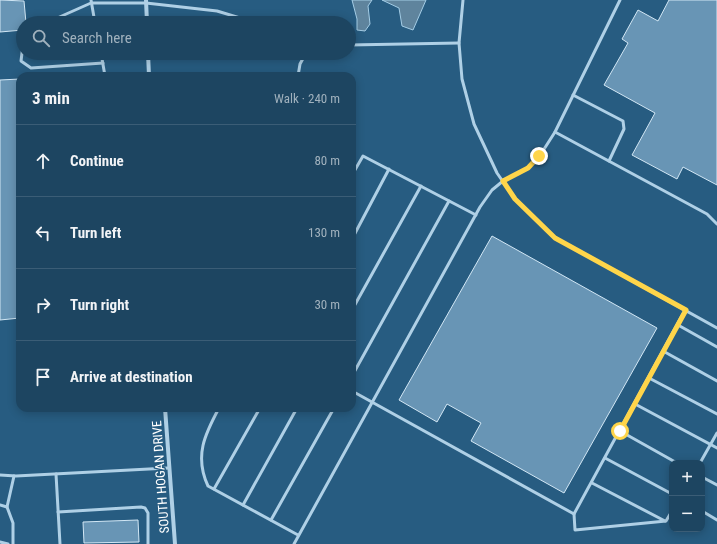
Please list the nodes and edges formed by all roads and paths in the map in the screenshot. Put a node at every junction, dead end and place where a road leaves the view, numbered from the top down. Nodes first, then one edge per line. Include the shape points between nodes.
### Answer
1 (463, 0) edge
2 (620, 0) edge
3 (91, 2) edge
4 (146, 2) edge
5 (61, 16) edge
6 (94, 16) edge
7 (147, 16) edge
8 (234, 16) edge
9 (459, 43) junction
10 (356, 45) edge
11 (21, 60) edge
12 (102, 60) edge
13 (149, 60) edge
14 (302, 60) edge
15 (103, 63) junction
16 (104, 72) edge
17 (150, 72) edge
18 (299, 72) edge
19 (573, 95) junction
20 (555, 132) junction
21 (609, 161) junction
22 (356, 168) edge
23 (389, 169) junction
24 (503, 181) junction
25 (421, 186) junction
26 (449, 201) junction
27 (476, 215) junction
28 (717, 224) edge
29 (356, 231) edge
30 (356, 303) edge
31 (686, 310) junction
32 (678, 325) junction
33 (717, 328) edge
34 (717, 347) edge
35 (663, 351) junction
36 (356, 369) edge
37 (649, 378) junction
38 (717, 381) edge
39 (356, 393) edge
40 (372, 402) junction
41 (635, 404) junction
42 (165, 412) edge
43 (217, 412) edge
44 (258, 412) edge
45 (295, 412) edge
46 (332, 412) edge
47 (717, 414) edge
48 (620, 431) junction
49 (717, 433) edge
50 (711, 444) junction
51 (717, 448) edge
52 (605, 458) junction
53 (672, 460) edge
54 (702, 460) edge
55 (168, 468) junction
56 (56, 474) junction
57 (0, 475) edge
58 (14, 476) junction
59 (705, 479) edge
60 (592, 483) junction
61 (717, 485) edge
62 (214, 489) junction
63 (669, 492) edge
64 (0, 505) edge
65 (243, 505) junction
66 (7, 507) junction
67 (58, 512) junction
68 (705, 513) edge
69 (574, 514) junction
70 (669, 516) edge
71 (271, 520) junction
72 (717, 520) edge
73 (666, 521) junction
74 (298, 535) junction
75 (0, 542) edge
76 (8, 544) edge
77 (13, 544) edge
78 (60, 544) edge
79 (148, 544) edge
80 (175, 544) edge
81 (294, 544) edge

1 - 9 lane
2 - 19 lane
3 - 4 lane
3 - 5 lane
3 - 6 lane
4 - 7 street
4 - 8 lane via 217,11
9 - 10 lane
9 - 24 lane via 462,79 474,124
11 - 15 lane via 31,68
12 - 15 lane
13 - 17 street
14 - 18 lane
15 - 16 lane
19 - 20 lane
19 - 21 lane via 623,121 624,129
20 - 21 lane
20 - 24 lane via 528,168
21 - 28 lane via 707,214
22 - 23 lane via 363,156
23 - 25 lane
23 - 29 lane
24 - 27 lane via 492,190
24 - 31 lane via 515,199 555,238
25 - 26 lane
25 - 30 lane
26 - 27 lane
26 - 36 lane
27 - 40 lane
31 - 32 lane
31 - 33 lane
32 - 34 lane
32 - 35 lane
35 - 37 lane
35 - 38 lane
37 - 41 lane
37 - 47 lane
39 - 40 lane
40 - 69 lane
40 - 74 lane
41 - 48 lane
41 - 50 lane
42 - 55 street, SOUTH HOGAN DRIVE
43 - 62 lane via 204,434 202,453 203,475 208,486
44 - 62 lane
45 - 65 lane
46 - 71 lane
48 - 52 lane
48 - 53 lane
49 - 50 lane
50 - 51 lane
50 - 54 lane
52 - 60 lane
52 - 63 lane
55 - 56 lane
55 - 80 street, SOUTH HOGAN DRIVE
56 - 58 lane
56 - 67 lane
57 - 58 lane
58 - 66 lane
59 - 61 lane
60 - 69 lane
60 - 73 lane
62 - 65 lane
64 - 66 lane
65 - 71 lane
66 - 77 lane via 13,523
67 - 78 lane
67 - 79 lane via 145,508 148,513
68 - 72 lane
69 - 73 lane via 576,530
70 - 73 lane
71 - 74 lane
74 - 81 lane
75 - 76 lane

